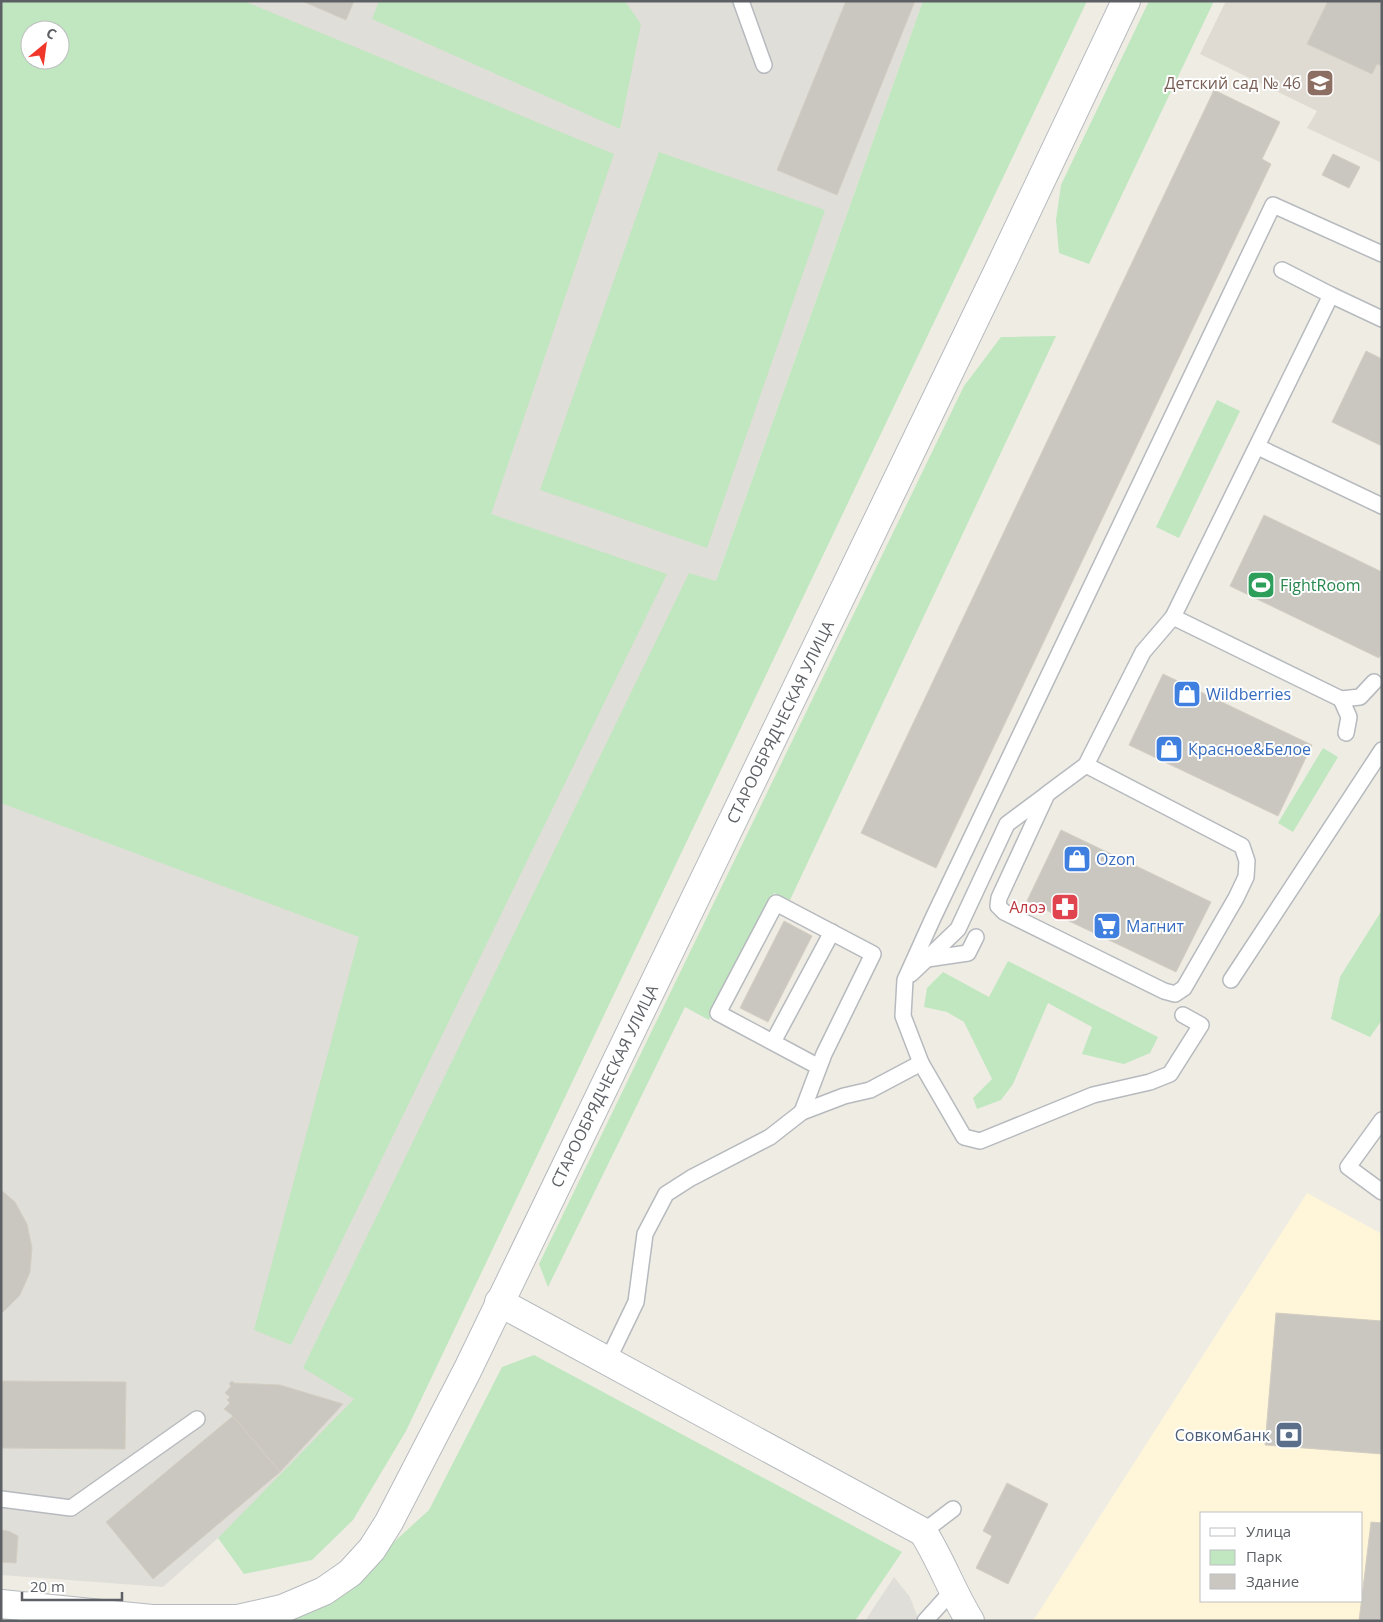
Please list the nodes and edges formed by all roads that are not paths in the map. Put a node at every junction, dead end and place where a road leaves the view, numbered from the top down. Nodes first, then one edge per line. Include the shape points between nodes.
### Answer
1 (741, 1) edge
2 (1126, 1) edge
3 (764, 65) dead end
4 (1382, 254) edge
5 (1282, 270) dead end
6 (1331, 295) junction
7 (1381, 318) edge
8 (1258, 446) junction
9 (1382, 506) edge
10 (1174, 617) junction
11 (1374, 682) dead end
12 (1341, 699) junction
13 (1346, 733) dead end
14 (1382, 750) edge
15 (1086, 766) junction
16 (1047, 794) junction
17 (832, 932) junction
18 (976, 937) dead end
19 (927, 959) junction
20 (905, 980) junction
21 (1231, 980) dead end
22 (1183, 1015) dead end
23 (773, 1042) junction
24 (921, 1063) junction
25 (819, 1067) junction
26 (802, 1112) junction
27 (1382, 1120) edge
28 (1382, 1192) edge
29 (499, 1302) junction
30 (608, 1360) junction
31 (197, 1419) dead end
32 (1, 1499) edge
33 (953, 1509) dead end
34 (923, 1532) junction
35 (953, 1590) junction
36 (1, 1604) edge
37 (152, 1620) edge
38 (926, 1621) edge
39 (970, 1621) edge

1 - 3 lane
2 - 29 street, СТАРООБРЯДЧЕСКАЯ УЛИЦА
4 - 20 lane via 1274,205
5 - 6 lane
6 - 7 lane
6 - 8 lane
8 - 9 lane
8 - 10 lane
10 - 12 lane
10 - 15 lane via 1143,652
11 - 12 lane via 1360,697
12 - 13 lane via 1349,717
14 - 21 lane
15 - 16 lane
15 - 16 lane via 1242,846 1247,861 1246,877 1184,988 1175,994 1164,992 1004,912 998,906 998,898
16 - 19 lane via 1007,824 958,929
17 - 23 lane
17 - 23 lane via 776,903 718,1013
17 - 25 lane via 873,954
18 - 19 lane via 968,953
19 - 20 lane
20 - 24 lane via 903,1016
22 - 24 lane via 1201,1025 1170,1074 1093,1095 980,1141 964,1137
23 - 25 lane
24 - 26 lane via 870,1090
25 - 26 lane
26 - 30 lane via 770,1137 666,1194 645,1234 636,1302
27 - 28 lane via 1348,1167
29 - 30 street
29 - 37 street, СТАРООБРЯДЧЕСКАЯ УЛИЦА via 389,1522 372,1549 350,1573 324,1591 262,1614 238,1619
30 - 34 street
31 - 32 lane via 71,1508
33 - 34 lane
34 - 35 street via 937,1553
35 - 38 lane
35 - 39 street
36 - 37 street, СТАРООБРЯДЧЕСКАЯ УЛИЦА

